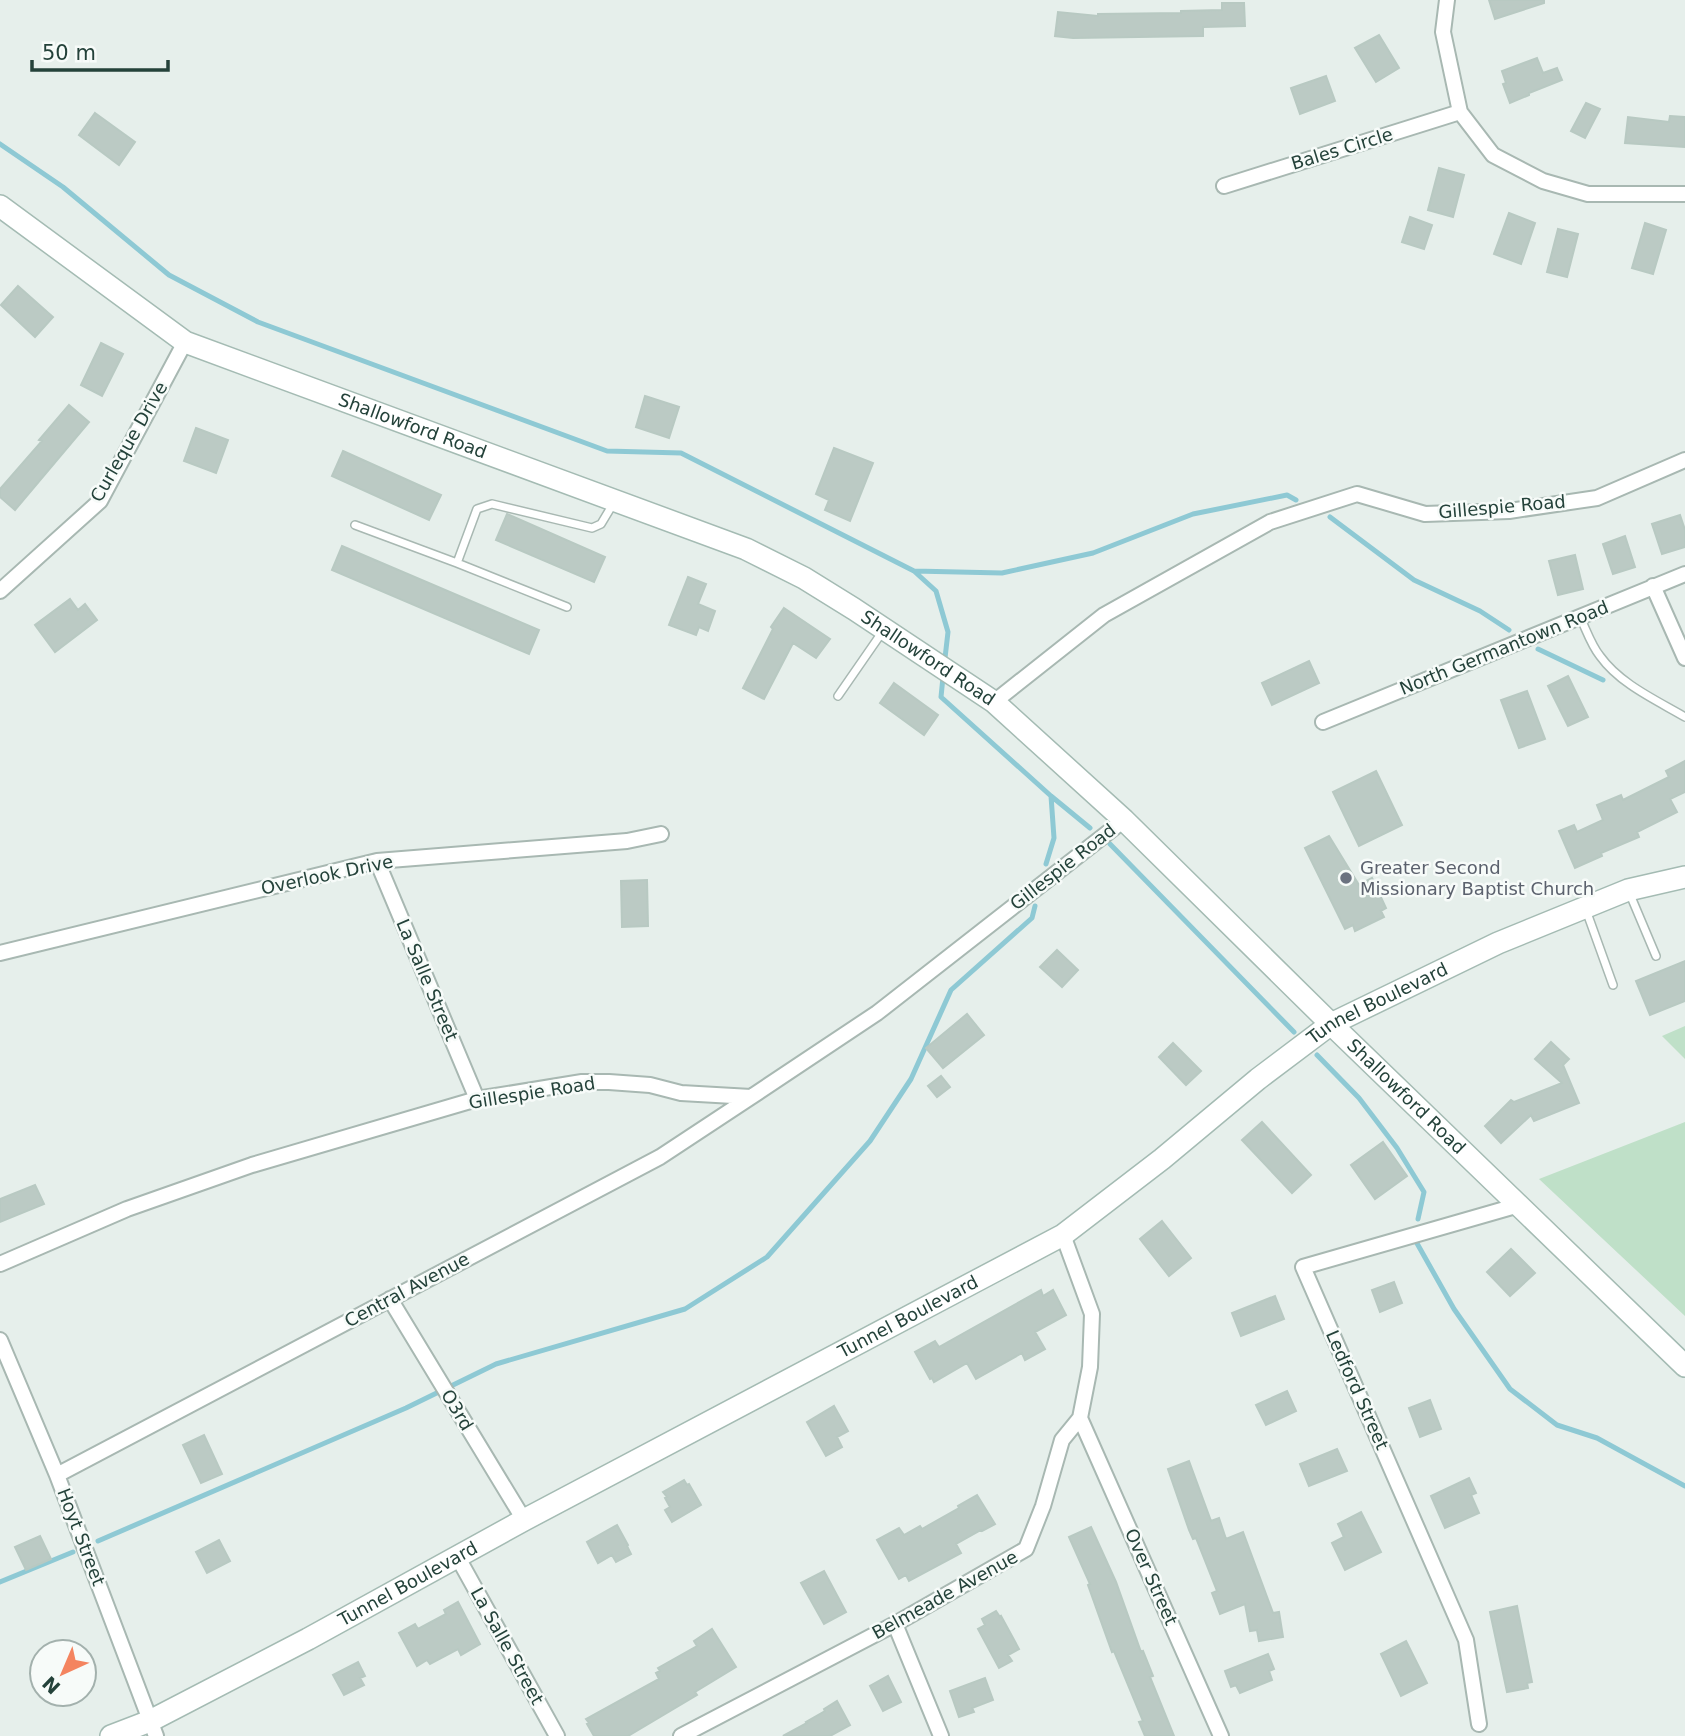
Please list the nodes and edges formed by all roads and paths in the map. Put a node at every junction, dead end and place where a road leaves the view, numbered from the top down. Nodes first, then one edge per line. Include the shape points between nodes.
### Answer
1 (1447, 0) edge
2 (1460, 113) junction
3 (1224, 186) dead end
4 (1685, 194) edge
5 (0, 206) edge
6 (185, 342) junction
7 (1685, 460) edge
8 (615, 500) junction
9 (355, 525) dead end
10 (457, 563) junction
11 (1685, 574) edge
12 (1653, 586) junction
13 (0, 591) edge
14 (567, 607) dead end
15 (1580, 616) junction
16 (884, 629) junction
17 (1685, 658) edge
18 (838, 696) dead end
19 (994, 702) junction
20 (1685, 717) edge
21 (1322, 722) dead end
22 (1125, 820) junction
23 (661, 834) dead end
24 (377, 861) junction
25 (1685, 877) edge
26 (1628, 890) junction
27 (1585, 907) junction
28 (0, 953) edge
29 (1656, 956) dead end
30 (1614, 985) dead end
31 (1331, 1024) junction
32 (751, 1097) junction
33 (477, 1099) junction
34 (1519, 1205) junction
35 (1063, 1235) junction
36 (0, 1264) edge
37 (390, 1299) junction
38 (0, 1340) edge
39 (1685, 1366) edge
40 (1080, 1418) junction
41 (57, 1475) junction
42 (524, 1520) junction
43 (457, 1556) junction
44 (895, 1624) junction
45 (1479, 1724) dead end
46 (153, 1729) edge
47 (111, 1736) edge
48 (557, 1736) edge
49 (681, 1736) edge
50 (941, 1736) edge
51 (1221, 1736) edge

1 - 2 street via 1443,32
2 - 3 street, Bales Circle
2 - 4 street via 1493,155 1543,181 1588,194
5 - 6 street, Shallowford Road
6 - 8 street, Shallowford Road
6 - 13 street, Curleque Drive via 100,501
7 - 19 street, Gillespie Road via 1597,498 1509,511 1425,514 1357,494 1270,522 1104,615
8 - 10 lane via 601,524 592,528 492,503 477,509
8 - 16 street, Shallowford Road via 746,549 804,578
9 - 10 lane
10 - 14 lane
11 - 12 street, North Germantown Road
12 - 15 street, North Germantown Road
12 - 17 street
15 - 20 lane via 1599,655 1613,671
15 - 21 street, North Germantown Road
16 - 18 lane
16 - 19 street, Shallowford Road
19 - 22 street, Shallowford Road
22 - 31 street, Shallowford Road
22 - 32 street, Gillespie Road via 877,1013
23 - 24 street, Overlook Drive via 627,841
24 - 28 street, Overlook Drive
24 - 33 street, La Salle Street
25 - 26 street, Tunnel Boulevard
26 - 27 street, Tunnel Boulevard
26 - 29 lane
27 - 30 lane
27 - 31 street, Tunnel Boulevard via 1498,943
31 - 34 street, Shallowford Road
31 - 35 street, Tunnel Boulevard
32 - 33 street, Gillespie Road via 582,1082
32 - 37 street, Central Avenue via 660,1157
33 - 36 street, Gillespie Road via 241,1168 127,1209
34 - 39 street, Shallowford Road
34 - 45 street, Ledford Street via 1303,1267 1466,1640
35 - 40 street, Belmeade Avenue via 1092,1314 1090,1367
35 - 42 street, Tunnel Boulevard
37 - 41 street, Central Avenue
37 - 42 street, O3rd
38 - 41 street, Hoyt Street
40 - 44 street, Belmeade Avenue via 1062,1440 1026,1549
40 - 51 street, Over Street
41 - 46 street, Hoyt Street
42 - 43 street, Tunnel Boulevard
43 - 46 street, Tunnel Boulevard
43 - 48 street, La Salle Street
44 - 49 street, Belmeade Avenue
44 - 50 street
46 - 47 street, Tunnel Boulevard

